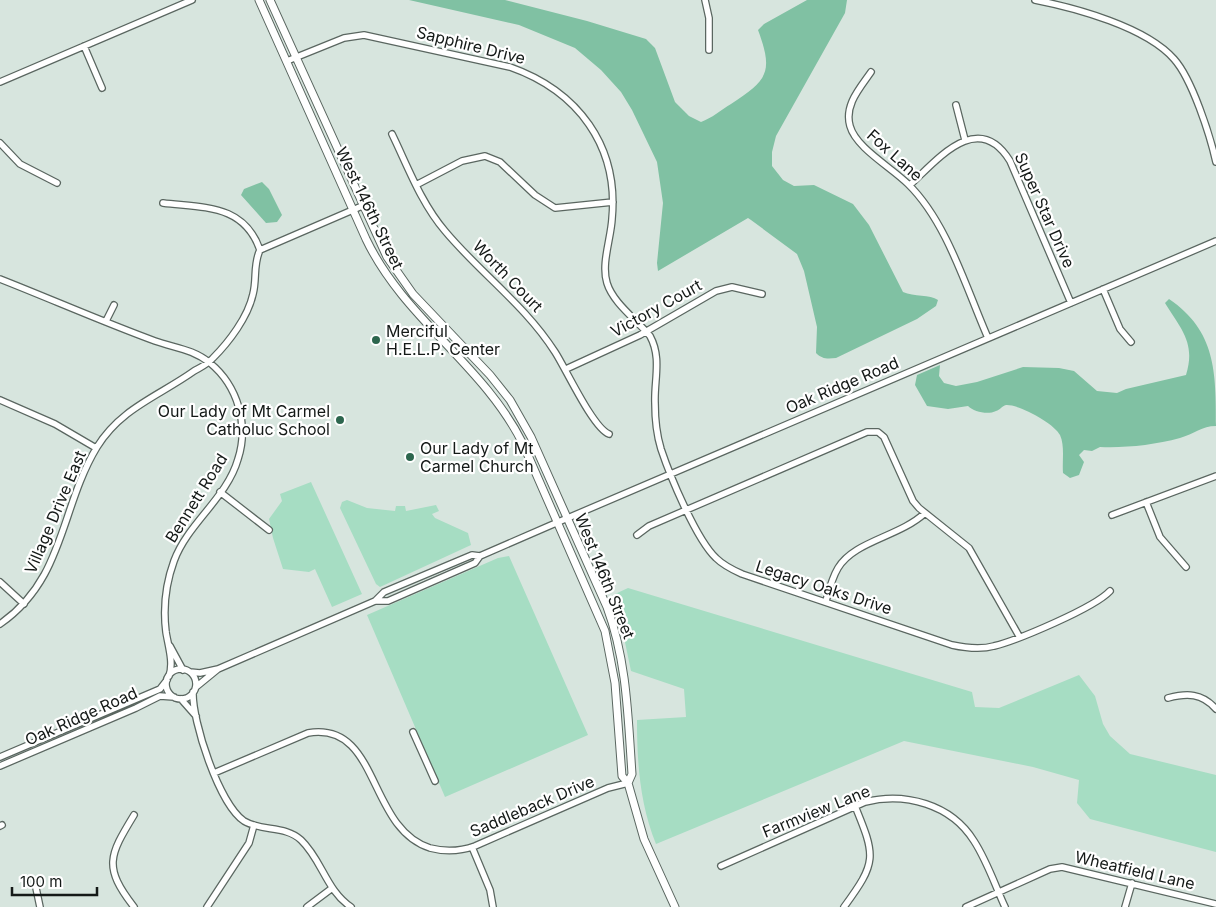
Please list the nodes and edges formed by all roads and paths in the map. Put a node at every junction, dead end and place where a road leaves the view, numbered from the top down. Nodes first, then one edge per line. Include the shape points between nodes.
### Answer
1 (192, 0) edge
2 (259, 0) edge
3 (270, 0) edge
4 (705, 0) edge
5 (1035, 0) edge
6 (1057, 2) edge
7 (84, 46) junction
8 (709, 50) dead end
9 (296, 57) junction
10 (287, 61) junction
11 (872, 72) dead end
12 (0, 82) edge
13 (102, 88) dead end
14 (956, 105) dead end
15 (392, 134) dead end
16 (966, 140) junction
17 (0, 143) edge
18 (1216, 162) edge
19 (57, 183) dead end
20 (416, 185) junction
21 (910, 185) junction
22 (613, 202) junction
23 (163, 203) dead end
24 (362, 206) junction
25 (353, 210) junction
26 (1216, 241) edge
27 (260, 250) junction
28 (0, 279) edge
29 (1103, 289) junction
30 (762, 294) dead end
31 (1071, 303) junction
32 (114, 305) dead end
33 (106, 321) junction
34 (646, 331) junction
35 (988, 338) junction
36 (1131, 342) dead end
37 (209, 362) junction
38 (566, 369) junction
39 (0, 400) edge
40 (609, 434) dead end
41 (96, 448) junction
42 (671, 474) junction
43 (1216, 476) edge
44 (220, 492) junction
45 (1146, 502) junction
46 (688, 509) junction
47 (925, 513) junction
48 (1112, 514) dead end
49 (567, 518) junction
50 (558, 522) junction
51 (270, 530) dead end
52 (637, 535) dead end
53 (1186, 567) dead end
54 (0, 582) edge
55 (1110, 591) dead end
56 (826, 601) junction
57 (24, 604) junction
58 (0, 624) edge
59 (1019, 636) junction
60 (168, 644) junction
61 (218, 668) junction
62 (183, 670) junction
63 (190, 672) junction
64 (168, 678) junction
65 (195, 690) junction
66 (177, 698) junction
67 (1168, 698) dead end
68 (1216, 709) edge
69 (196, 716) junction
70 (413, 732) dead end
71 (0, 757) edge
72 (0, 766) edge
73 (214, 772) junction
74 (435, 781) dead end
75 (628, 783) junction
76 (855, 806) junction
77 (134, 815) dead end
78 (254, 825) junction
79 (472, 847) junction
80 (721, 866) dead end
81 (1132, 883) junction
82 (36, 888) dead end
83 (332, 889) junction
84 (998, 892) junction
85 (1216, 904) edge
86 (40, 907) edge
87 (134, 907) edge
88 (208, 907) edge
89 (307, 907) edge
90 (351, 907) edge
91 (493, 907) edge
92 (675, 907) edge
93 (844, 907) edge
94 (966, 907) edge
95 (1005, 907) edge
96 (1126, 907) edge

1 - 7 street
2 - 10 main road, West 146th Street
3 - 9 main road, West 146th Street
4 - 8 street via 709,18
5 - 6 street
6 - 18 street via 1135,32 1168,52 1190,84
7 - 12 street
7 - 13 street
9 - 10 street, Sapphire Drive
9 - 22 street, Sapphire Drive via 344,38 364,35 526,72 565,97 588,123 607,161
9 - 24 main road, West 146th Street
10 - 25 main road, West 146th Street
11 - 21 street, Fox Lane via 850,104 850,127 859,143
14 - 16 street
15 - 20 street, Worth Court
16 - 21 street via 950,148
16 - 31 street, Super Star Drive via 988,141 1006,155
17 - 19 street via 20,164
20 - 22 street via 462,161 485,156 500,162 535,196 555,208
20 - 38 street, Worth Court via 442,228 533,321
21 - 35 street, Fox Lane via 941,229
22 - 34 street, Sapphire Drive via 606,283 612,295
23 - 27 street via 223,211 237,217 254,233
24 - 25 street
24 - 49 main road, West 146th Street via 386,257 407,287 510,400 531,437
25 - 27 street
25 - 50 main road, West 146th Street via 374,254 399,293 502,408 523,444
26 - 29 street, Oak Ridge Road
27 - 37 street via 251,301 237,326
28 - 33 street, Bennett Road
29 - 31 street, Oak Ridge Road
29 - 36 street via 1120,329
30 - 34 street, Victory Court via 732,287 716,291
31 - 35 street, Oak Ridge Road
32 - 33 street
33 - 37 street, Bennett Road via 154,341 189,350
34 - 38 street, Victory Court
34 - 42 street, Sapphire Drive via 656,350 655,403 660,447
35 - 42 street, Oak Ridge Road
37 - 41 street, Village Drive East via 124,414
37 - 44 street, Bennett Road via 232,391 242,426 238,460
38 - 40 street, Worth Court via 596,424
39 - 41 street via 55,424
41 - 57 street, Village Drive East via 49,567
42 - 46 street, Legacy Oaks Drive
42 - 49 street, Oak Ridge Road
43 - 45 street
44 - 51 street
44 - 60 street, Bennett Road via 185,539 172,566 165,602
45 - 48 street
45 - 53 street via 1160,537
46 - 47 street via 867,432 878,432 884,437 909,494
46 - 52 street via 648,526
46 - 56 street, Legacy Oaks Drive via 708,549 724,565
47 - 56 street via 905,528 852,553 837,569
47 - 59 street via 969,548
49 - 50 street, Oak Ridge Road
49 - 75 main road, West 146th Street via 607,607 620,646 632,774
50 - 61 street, Oak Ridge Road via 480,556 475,563 388,600 375,601
50 - 75 main road, West 146th Street via 608,641 615,682 622,776
54 - 57 street
55 - 59 street, Legacy Oaks Drive via 1095,604
56 - 59 street, Legacy Oaks Drive via 964,648 994,646
57 - 58 street, Village Drive East
60 - 62 street, Bennett Road
60 - 64 street, Bennett Road via 171,667
61 - 63 street, Oak Ridge Road
61 - 65 street, Oak Ridge Road
62 - 63 street
62 - 64 street via 175,671
63 - 65 street via 195,679
64 - 66 street via 168,690
64 - 71 street, Oak Ridge Road via 160,689
65 - 66 street via 187,698
65 - 69 street
66 - 69 street via 184,701
66 - 72 street, Oak Ridge Road via 160,696
67 - 68 street via 1195,696
69 - 73 street
70 - 74 street
73 - 78 street via 232,811
73 - 79 street, Saddleback Drive via 308,733 335,734 358,751 403,832 436,849
75 - 79 street, Saddleback Drive via 608,788
75 - 92 main road via 644,839
76 - 80 street, Farmview Lane
76 - 84 street, Farmview Lane via 877,799 901,798 944,812 974,840
76 - 93 street via 870,844 870,860 866,874
77 - 87 street via 118,841 113,861 117,883
78 - 83 street via 286,832 300,840 311,852
78 - 88 street via 245,849
79 - 91 street via 490,890
81 - 84 street, Wheatfield Lane via 1062,867 1050,869
81 - 85 street, Wheatfield Lane
81 - 96 street
82 - 86 street
83 - 89 street
83 - 90 street
84 - 94 street, Wheatfield Lane
84 - 95 street, Farmview Lane

